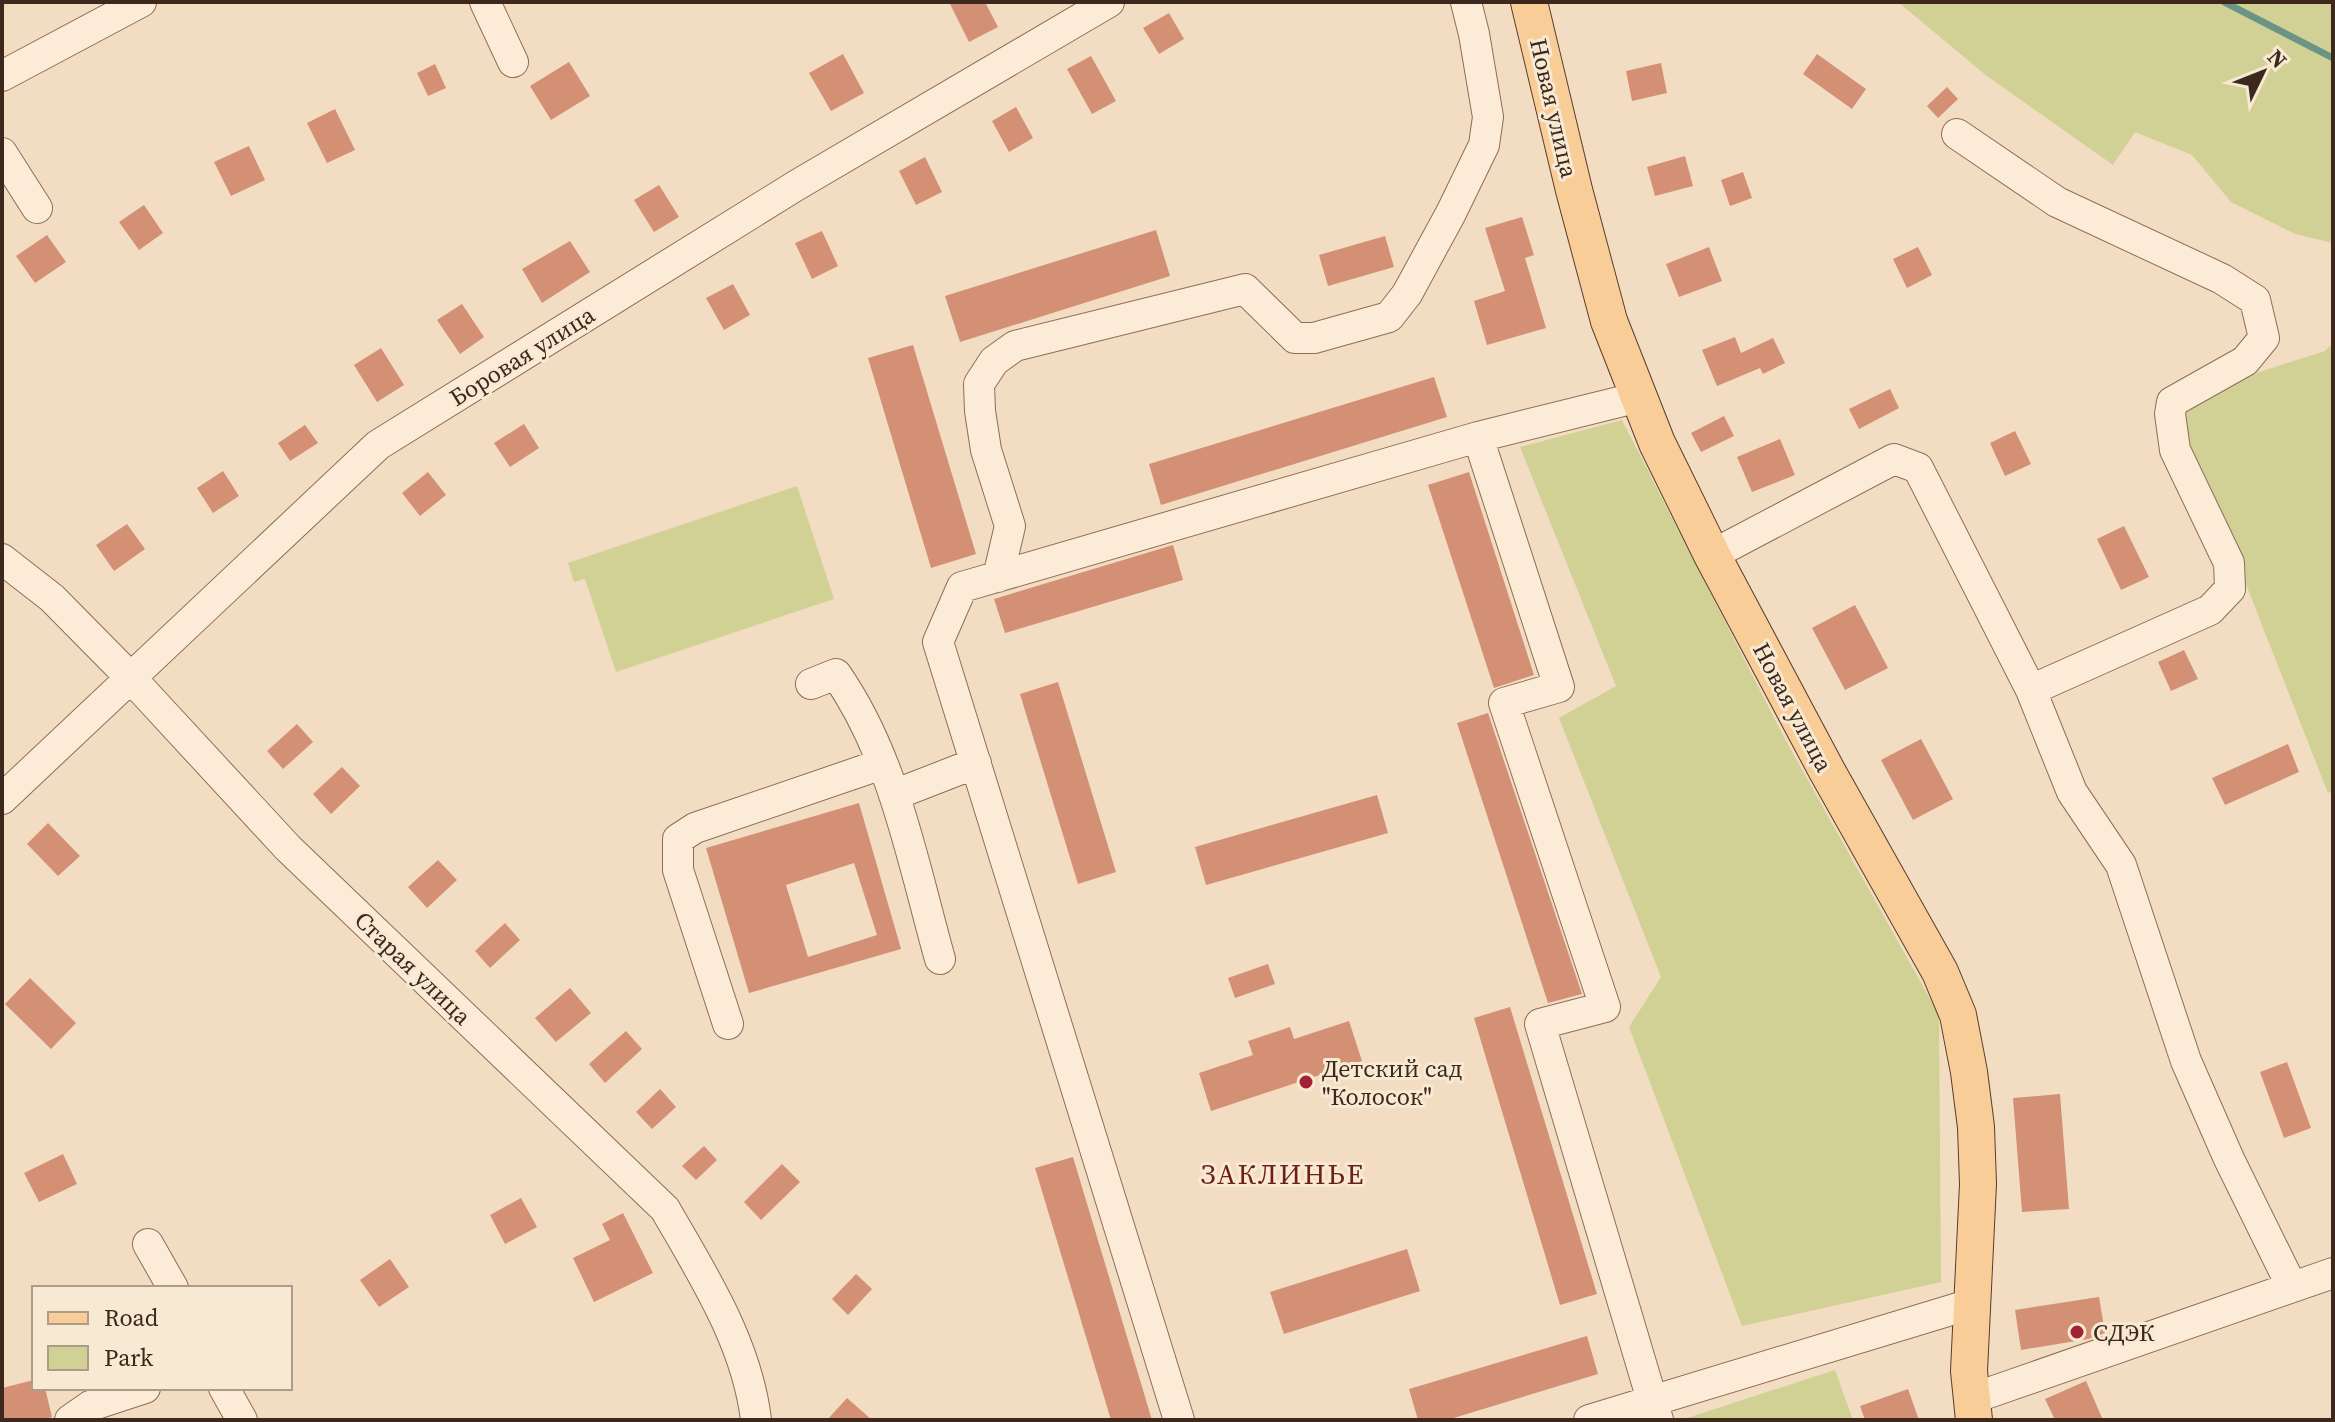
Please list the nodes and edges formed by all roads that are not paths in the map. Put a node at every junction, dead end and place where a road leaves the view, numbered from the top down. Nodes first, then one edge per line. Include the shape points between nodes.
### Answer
1 (141, 2) edge
2 (485, 2) edge
3 (1109, 2) edge
4 (1466, 2) edge
5 (1529, 2) edge
6 (513, 62) dead end
7 (2, 76) edge
8 (1957, 134) dead end
9 (2, 153) edge
10 (37, 208) dead end
11 (1639, 397) junction
12 (1478, 437) junction
13 (1712, 555) junction
14 (2, 559) edge
15 (998, 577) junction
16 (130, 677) junction
17 (811, 684) dead end
18 (2031, 690) junction
19 (976, 763) junction
20 (882, 764) junction
21 (894, 795) junction
22 (2, 799) edge
23 (940, 959) dead end
24 (728, 1024) dead end
25 (148, 1244) dead end
26 (2333, 1273) edge
27 (172, 1286) edge
28 (2292, 1287) junction
29 (1971, 1304) junction
30 (139, 1390) edge
31 (225, 1390) edge
32 (1973, 1409) edge
33 (1655, 1410) edge
34 (70, 1420) edge
35 (242, 1420) edge
36 (756, 1420) edge
37 (1179, 1420) edge
38 (1589, 1420) edge

1 - 7 street
2 - 6 street
3 - 16 street, Боровая улица via 797,185 378,445
4 - 15 street via 1488,117 1484,145 1407,294 1389,317 1314,338 1295,338 1245,289 1015,346 994,361 979,384 986,450 1010,526
5 - 11 main road, Новая улица via 1609,321
8 - 18 street via 2057,202 2222,279 2255,300 2264,338 2245,361 2172,402 2170,414 2175,450 2229,563 2230,589 2210,610
9 - 10 street
11 - 12 street
11 - 13 main road, Новая улица
12 - 15 street
12 - 33 street via 1559,687 1504,703 1605,1007 1540,1024
13 - 18 street via 1894,459 1918,468
13 - 29 main road, Новая улица via 1940,972 1958,1015 1976,1127
14 - 16 street, Старая улица via 52,598
15 - 19 street via 962,587 938,642
16 - 22 street, Боровая улица
16 - 36 street, Старая улица via 288,848 665,1209 734,1339
17 - 20 street via 836,674 857,703
18 - 28 street via 2072,792 2121,865 2186,1061
19 - 21 street
19 - 37 street
20 - 21 street
20 - 24 street via 695,828 678,839 678,870
21 - 23 street
25 - 27 street
26 - 28 street
28 - 32 street
29 - 32 main road, Новая улица
29 - 33 street
30 - 34 street via 90,1406
31 - 35 street
33 - 38 street

